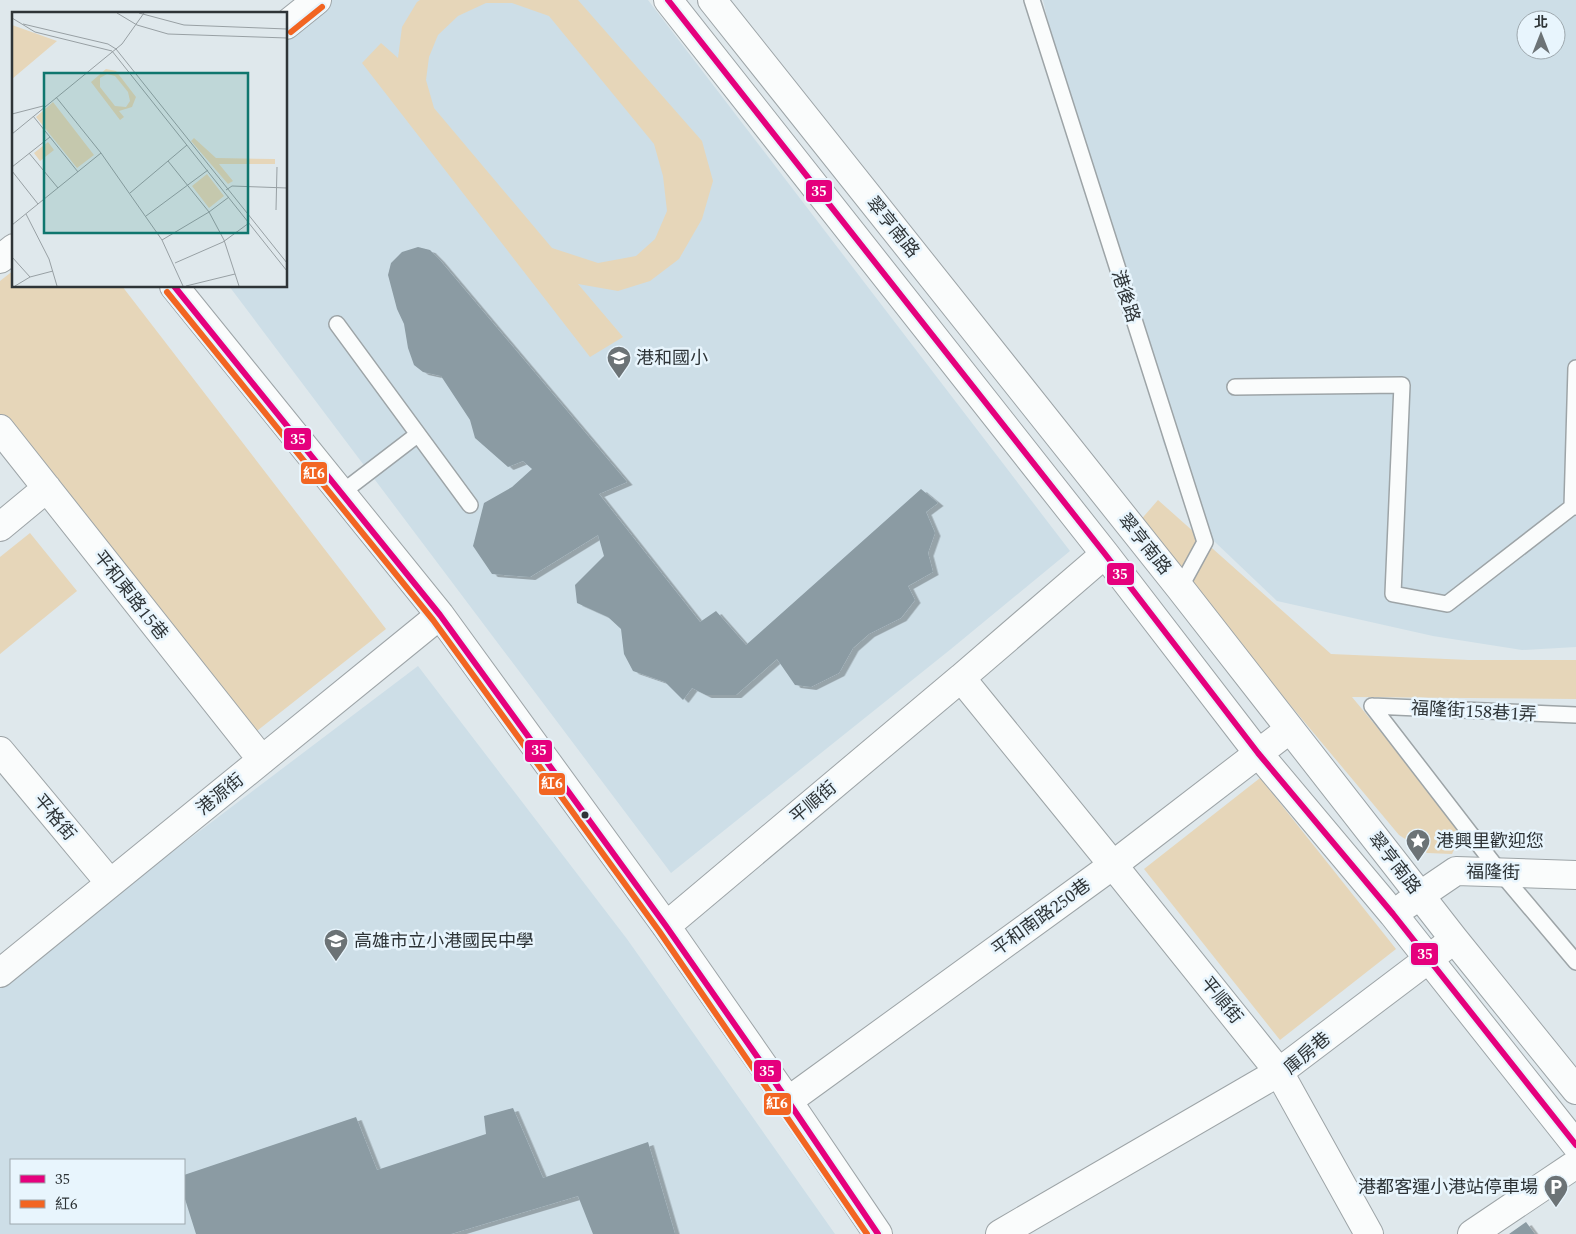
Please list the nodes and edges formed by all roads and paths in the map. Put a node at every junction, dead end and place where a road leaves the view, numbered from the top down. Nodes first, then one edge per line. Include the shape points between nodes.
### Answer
1 (317, 0) edge
2 (668, 0) edge
3 (712, 0) edge
4 (1032, 0) edge
5 (288, 23) edge
6 (176, 288) edge
7 (337, 324) dead end
8 (1576, 368) edge
9 (1235, 387) dead end
10 (0, 429) edge
11 (417, 435) junction
12 (47, 488) junction
13 (340, 494) junction
14 (470, 505) dead end
15 (1574, 507) edge
16 (0, 526) edge
17 (1105, 554) junction
18 (1180, 588) junction
19 (440, 615) junction
20 (961, 678) junction
21 (1576, 715) edge
22 (1290, 729) junction
23 (0, 751) edge
24 (1258, 753) junction
25 (262, 760) junction
26 (1114, 865) junction
27 (1500, 872) junction
28 (1576, 875) edge
29 (110, 883) junction
30 (1419, 895) junction
31 (1393, 914) junction
32 (666, 926) junction
33 (1454, 940) junction
34 (1428, 960) junction
35 (1576, 962) edge
36 (0, 973) edge
37 (1279, 1072) junction
38 (1576, 1090) edge
39 (788, 1101) junction
40 (1576, 1145) edge
41 (1576, 1164) edge
42 (878, 1234) edge
43 (1000, 1234) edge
44 (1369, 1234) edge
45 (1472, 1234) edge

1 - 5 street
2 - 17 street, 翠亨南路
3 - 18 street, 翠亨南路
4 - 18 lane, 港後路 via 1205,542
6 - 13 street
7 - 11 lane
8 - 15 lane
9 - 15 lane via 1402,385 1393,594 1447,604
10 - 12 street, 平和東路15巷
11 - 13 lane
11 - 14 lane
12 - 16 street
12 - 25 street, 平和東路15巷
13 - 19 street
17 - 20 street, 平順街
17 - 24 street, 翠亨南路
18 - 22 street, 翠亨南路
19 - 25 street, 港源街
19 - 32 street
20 - 26 street, 平順街
20 - 32 street, 平順街
21 - 27 lane, 福隆街158巷1弄 via 1372,706
22 - 24 street, 平和南路250巷
22 - 30 street, 翠亨南路
23 - 29 street, 平格街
24 - 26 street, 平和南路250巷
24 - 31 street, 翠亨南路
25 - 29 street, 港源街
26 - 37 street, 平順街
26 - 39 street, 平和南路250巷
27 - 28 street, 福隆街
27 - 30 street, 福隆街 via 1456,871
27 - 35 lane
29 - 36 street, 港源街
30 - 31 street, 福隆街
30 - 33 street, 翠亨南路
31 - 34 street, 翠亨南路
32 - 39 street
33 - 34 street, 庫房巷
33 - 38 street, 翠亨南路
34 - 37 street, 庫房巷
34 - 40 street, 翠亨南路
37 - 43 street
37 - 44 street, 庫房巷
39 - 42 street
41 - 45 street

